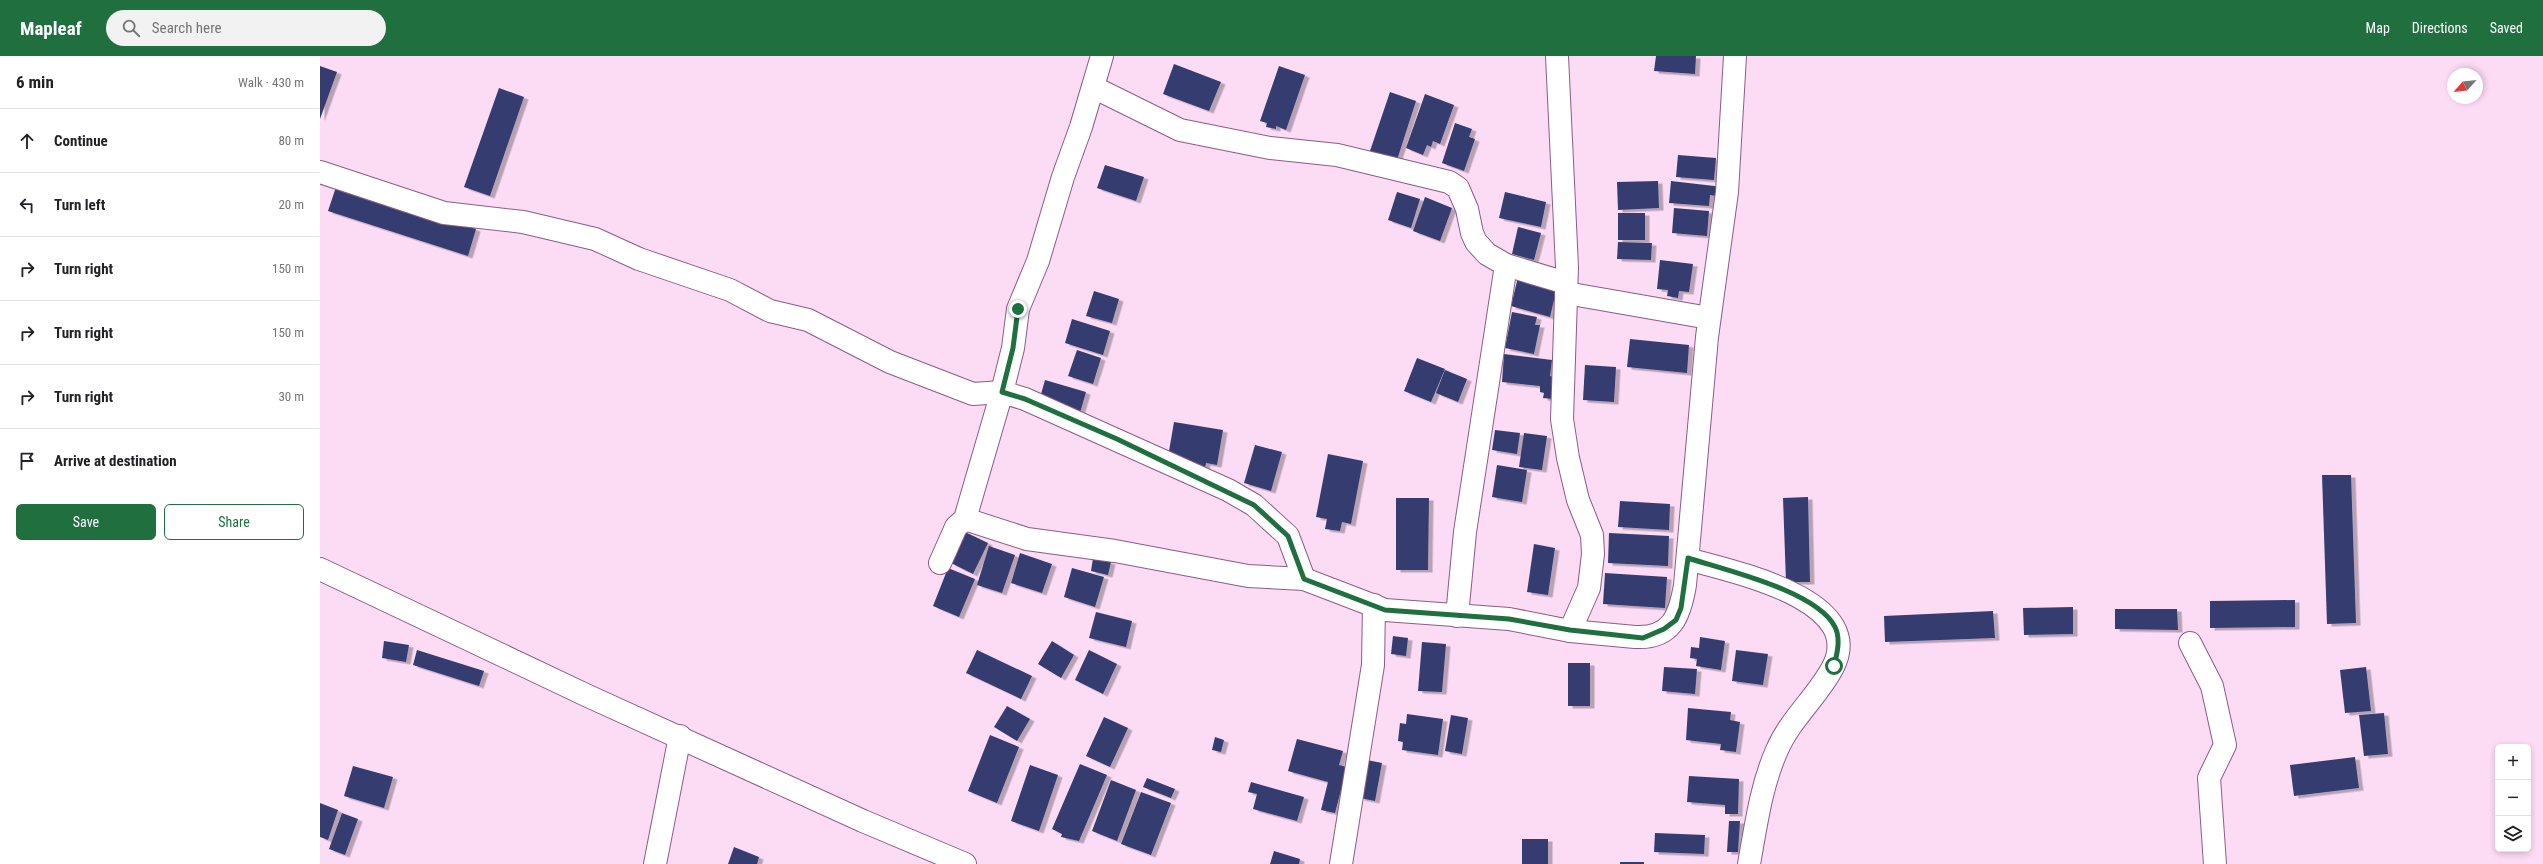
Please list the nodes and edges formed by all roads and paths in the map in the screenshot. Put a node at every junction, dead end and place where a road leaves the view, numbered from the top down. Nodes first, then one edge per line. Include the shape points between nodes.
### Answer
1 (1102, 56) edge
2 (1557, 56) edge
3 (1735, 56) edge
4 (1093, 87) junction
5 (320, 172) edge
6 (1506, 265) junction
7 (1566, 288) junction
8 (1709, 318) junction
9 (1002, 392) junction
10 (965, 519) junction
11 (1688, 558) junction
12 (940, 563) dead end
13 (320, 570) edge
14 (1304, 579) junction
15 (1374, 605) junction
16 (1457, 616) junction
17 (1570, 630) junction
18 (2190, 643) dead end
19 (680, 736) junction
20 (654, 864) edge
21 (965, 864) edge
22 (1340, 864) edge
23 (1749, 864) edge
24 (2215, 864) edge

1 - 4 street
2 - 7 street
3 - 8 street via 1727,192
4 - 6 street via 1180,130 1270,148 1337,155 1449,182 1458,188 1468,209 1476,242 1487,254
4 - 9 street via 1038,261 1018,309 1013,348
5 - 9 street via 444,213 523,222 595,240 646,262 730,290 770,311 808,320 890,362 973,394
6 - 7 street
6 - 16 street via 1465,532
7 - 8 street
7 - 17 street via 1562,419 1578,500 1592,535 1593,554 1588,588
8 - 11 street
9 - 10 street
9 - 14 street via 1025,399 1117,439 1254,505 1288,536
10 - 12 street via 956,527
10 - 14 street via 1027,538 1115,551 1248,576
11 - 17 street via 1681,608 1676,620 1664,629 1643,638
11 - 23 street via 1772,584 1820,609 1837,632 1838,653 1834,666 1793,720 1777,750 1760,799
13 - 19 street via 468,641
14 - 15 street
15 - 16 street via 1385,610
15 - 22 street via 1372,665
16 - 17 street via 1509,619
18 - 24 street via 2212,686 2225,745 2208,778
19 - 20 street
19 - 21 street via 863,821

